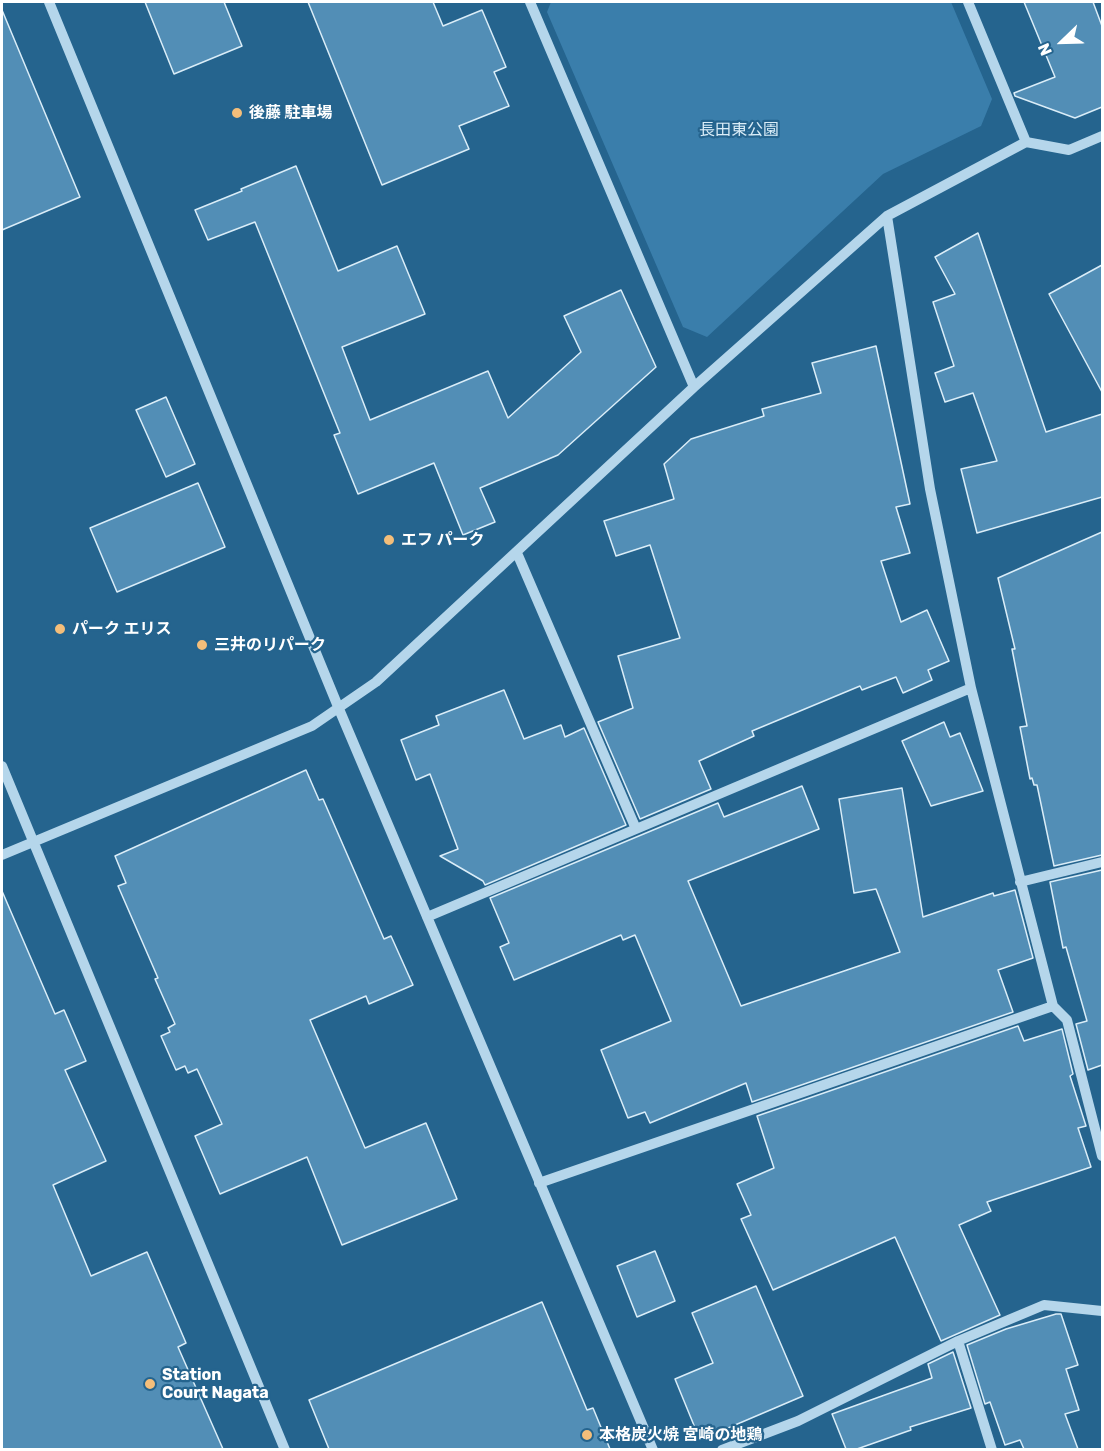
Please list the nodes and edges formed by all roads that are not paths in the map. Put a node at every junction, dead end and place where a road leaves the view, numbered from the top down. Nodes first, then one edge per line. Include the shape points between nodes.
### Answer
1 (49, 2) edge
2 (530, 2) edge
3 (968, 2) edge
4 (1102, 136) edge
5 (1026, 142) junction
6 (887, 216) junction
7 (694, 387) junction
8 (517, 553) junction
9 (972, 688) junction
10 (339, 708) junction
11 (2, 766) edge
12 (636, 829) junction
13 (33, 842) junction
14 (2, 855) edge
15 (1102, 862) edge
16 (1020, 882) junction
17 (427, 917) junction
18 (1053, 1006) junction
19 (1102, 1156) edge
20 (539, 1184) junction
21 (1102, 1311) edge
22 (958, 1341) junction
23 (285, 1449) edge
24 (653, 1449) edge
25 (722, 1449) edge
26 (992, 1449) edge

1 - 10 street
2 - 7 street
3 - 5 street
4 - 5 street via 1069,150
5 - 6 street
6 - 7 street
6 - 9 street via 930,489
7 - 8 street
8 - 10 street via 376,682
8 - 12 street
9 - 12 street
9 - 16 street
10 - 13 street via 312,726
10 - 17 street
11 - 13 street
12 - 17 street
13 - 14 street
13 - 23 street
15 - 16 street
16 - 18 street
17 - 20 street
18 - 19 street via 1067,1020
18 - 20 street
20 - 24 street
21 - 22 street via 1044,1305
22 - 25 street via 798,1421
22 - 26 street

